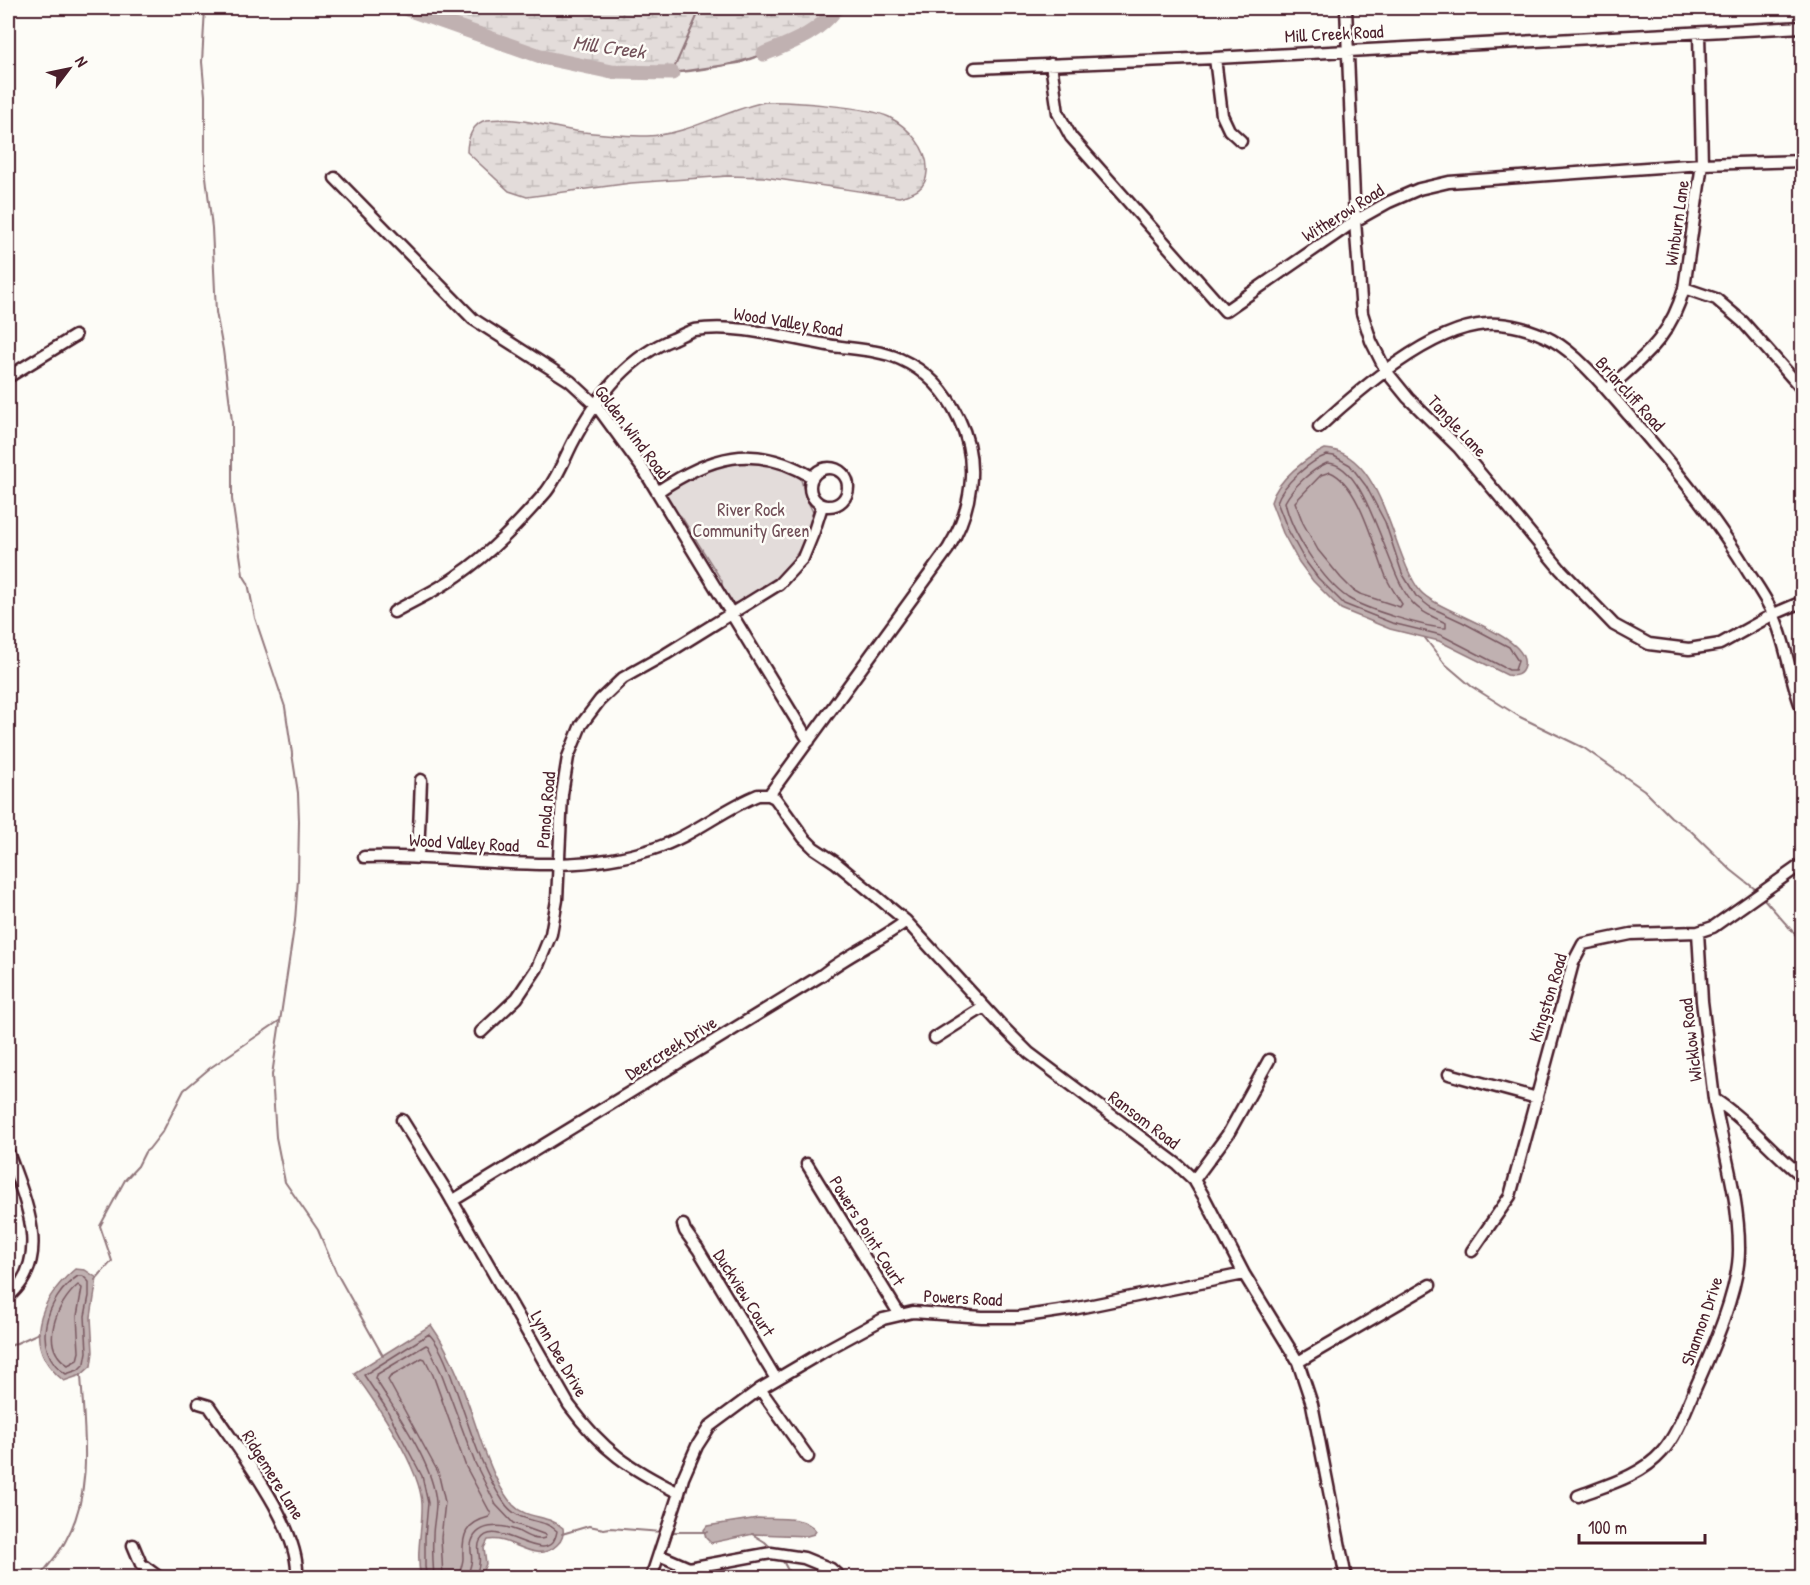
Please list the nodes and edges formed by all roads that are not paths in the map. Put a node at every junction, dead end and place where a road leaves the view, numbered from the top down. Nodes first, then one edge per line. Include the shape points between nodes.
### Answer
1 (1346, 8) edge
2 (1803, 27) edge
3 (1699, 33) junction
4 (1347, 50) junction
5 (1215, 58) junction
6 (1052, 63) junction
7 (975, 68) dead end
8 (1241, 141) dead end
9 (1803, 161) edge
10 (1702, 164) junction
11 (335, 178) dead end
12 (1355, 221) junction
13 (1684, 288) junction
14 (75, 336) dead end
15 (1386, 371) junction
16 (8, 377) edge
17 (1803, 389) edge
18 (1607, 390) junction
19 (596, 405) junction
20 (1319, 427) dead end
21 (812, 477) junction
22 (657, 492) junction
23 (822, 506) junction
24 (1803, 602) edge
25 (394, 612) dead end
26 (732, 614) junction
27 (1774, 614) junction
28 (1803, 709) edge
29 (809, 741) junction
30 (421, 780) dead end
31 (767, 794) junction
32 (418, 856) junction
33 (363, 857) dead end
34 (1803, 864) edge
35 (558, 865) junction
36 (906, 921) junction
37 (1698, 932) junction
38 (984, 1007) junction
39 (481, 1032) dead end
40 (935, 1038) dead end
41 (1269, 1060) dead end
42 (1449, 1074) dead end
43 (1537, 1098) junction
44 (1714, 1099) junction
45 (402, 1120) dead end
46 (8, 1152) edge
47 (807, 1164) dead end
48 (1803, 1176) edge
49 (1194, 1180) junction
50 (452, 1201) junction
51 (683, 1225) dead end
52 (1472, 1251) dead end
53 (1244, 1274) junction
54 (1430, 1285) dead end
55 (8, 1297) edge
56 (900, 1315) junction
57 (1298, 1362) junction
58 (776, 1379) junction
59 (760, 1389) junction
60 (199, 1403) dead end
61 (808, 1457) dead end
62 (679, 1493) junction
63 (1578, 1496) dead end
64 (133, 1545) dead end
65 (659, 1555) junction
66 (160, 1578) edge
67 (297, 1578) edge
68 (651, 1578) edge
69 (841, 1578) edge
70 (1346, 1578) edge

1 - 4 street, Tangle Lane
2 - 3 street, Mill Creek Road
3 - 4 street, Mill Creek Road
3 - 10 street, Winburn Lane
4 - 5 street, Mill Creek Road
4 - 12 street, Tangle Lane
5 - 6 street, Mill Creek Road
5 - 8 street via 1222,115 1228,130
6 - 7 street, Mill Creek Road
6 - 12 street, Witherow Road via 1058,113 1071,137 1225,311
9 - 10 street, Witherow Road
10 - 12 street, Witherow Road via 1449,182 1419,189
10 - 13 street, Winburn Lane
11 - 19 street, Golden Wind Road via 472,319 570,381
12 - 15 street, Tangle Lane via 1362,313
13 - 17 street via 1716,300 1734,314
13 - 18 street, Winburn Lane via 1664,334
14 - 16 street
15 - 18 street, Briarcliff Road via 1452,332 1497,324 1552,339
15 - 20 street, Briarcliff Road
15 - 27 street, Tangle Lane via 1614,625 1649,644 1689,649 1720,644
18 - 27 street, Briarcliff Road via 1685,480 1733,546
19 - 22 street, Golden Wind Road
19 - 25 street, Wood Valley Road via 548,490 507,535 456,578
19 - 29 street, Wood Valley Road via 628,366 656,346 692,331 733,328 900,358 927,376 954,408 962,424 972,469 959,531
21 - 22 street via 791,465 766,459 722,459 701,466
21 - 23 street via 810,494
21 - 23 street via 830,468 847,480 843,501 835,506
22 - 26 street, Golden Wind Road
23 - 26 street, Panola Road via 802,558 792,572
24 - 27 street, Tangle Lane
26 - 29 street, Golden Wind Road
26 - 35 street, Panola Road via 623,678 581,725 568,757
27 - 28 street, Briarcliff Road
29 - 31 street
30 - 32 street
31 - 35 street, Wood Valley Road via 748,799 684,837 652,850
31 - 36 street, Ransom Road via 783,807 814,848
32 - 33 street, Wood Valley Road
32 - 35 street, Wood Valley Road
34 - 37 street, Kingston Road via 1713,927
35 - 39 street, Panola Road via 551,934 537,968 517,998
36 - 38 street, Ransom Road
36 - 50 street, Deercreek Drive
37 - 43 street, Kingston Road via 1631,934 1583,944 1573,963
37 - 44 street, Wicklow Road
38 - 40 street
38 - 49 street, Ransom Road via 1029,1053
41 - 49 street via 1228,1134
42 - 43 street
43 - 52 street, Kingston Road via 1510,1196
44 - 48 street, Wicklow Road
44 - 63 street, Shannon Drive via 1738,1213 1740,1251 1720,1327 1679,1427 1662,1452 1623,1480
45 - 50 street, Lynn Dee Drive
46 - 55 street via 33,1240 23,1277
47 - 56 street, Powers Point Court
49 - 53 street, Ransom Road
50 - 62 street, Lynn Dee Drive via 569,1406 588,1431 629,1466
51 - 58 street, Duckview Court
53 - 56 street, Powers Road via 1019,1317 913,1312
53 - 57 street, Ransom Road
54 - 57 street
56 - 58 street, Powers Road via 855,1333
57 - 70 street, Ransom Road via 1312,1404
58 - 59 street, Powers Road
59 - 61 street
59 - 62 street, Powers Road via 710,1426 692,1455
60 - 67 street, Ridgemere Lane via 209,1406 276,1507 290,1534
62 - 65 street
64 - 66 street via 141,1564
65 - 68 street
65 - 69 street via 689,1568 771,1553 804,1558 831,1569

